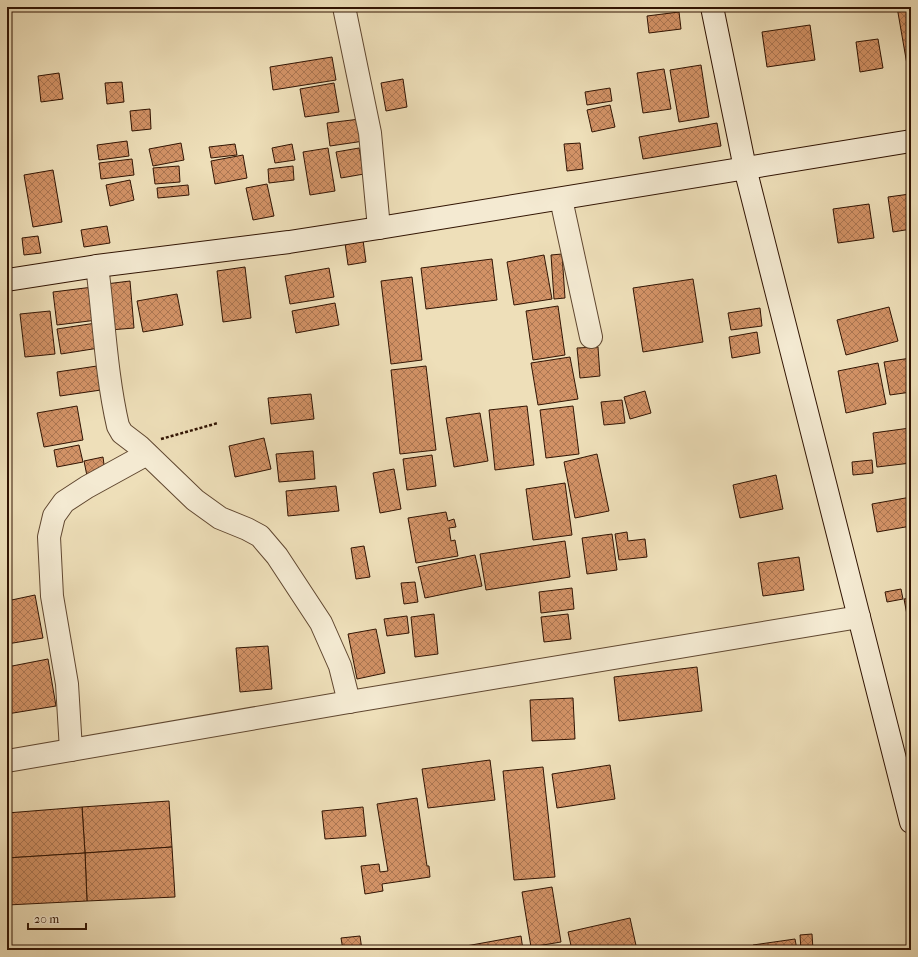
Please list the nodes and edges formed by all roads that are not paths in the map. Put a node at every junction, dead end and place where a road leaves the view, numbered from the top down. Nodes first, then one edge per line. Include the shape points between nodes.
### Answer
1 (344, 7) edge
2 (712, 7) edge
3 (911, 141) edge
4 (745, 168) junction
5 (561, 199) junction
6 (379, 228) junction
7 (97, 266) junction
8 (7, 280) edge
9 (591, 337) dead end
10 (143, 450) junction
11 (859, 618) junction
12 (349, 702) junction
13 (71, 750) junction
14 (7, 761) edge
15 (911, 822) edge

1 - 6 street via 370,133
2 - 4 street
3 - 4 street
4 - 5 street
4 - 11 street
5 - 6 street
5 - 9 street
6 - 7 street
7 - 8 street
7 - 10 street via 106,354 118,426 122,433
10 - 12 street via 195,500 220,518 260,536 277,556 321,623 340,666
10 - 13 street via 64,502 54,516 49,537 52,596 67,684
11 - 12 street
11 - 15 street
12 - 13 street
13 - 14 street

